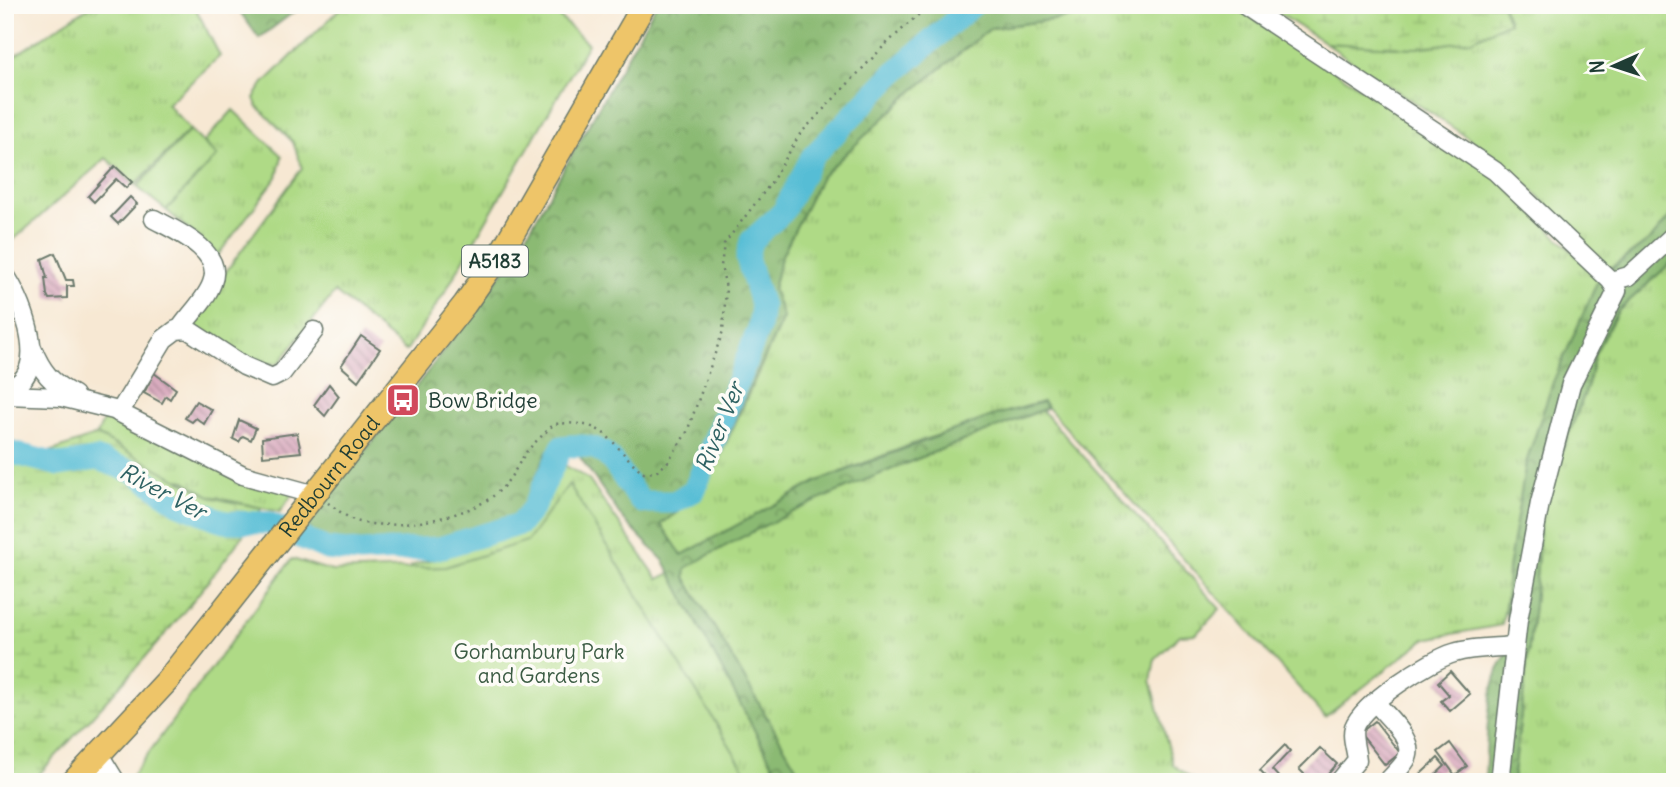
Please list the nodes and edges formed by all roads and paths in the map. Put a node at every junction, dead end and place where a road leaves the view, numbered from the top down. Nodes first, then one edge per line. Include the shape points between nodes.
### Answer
1 (643, 5) edge
2 (929, 5) edge
3 (1244, 5) edge
4 (154, 219) dead end
5 (1675, 234) edge
6 (5, 275) edge
7 (1611, 281) junction
8 (180, 329) junction
9 (314, 331) dead end
10 (30, 345) junction
11 (5, 392) edge
12 (87, 402) junction
13 (119, 413) junction
14 (318, 497) junction
15 (1514, 646) junction
16 (1376, 703) junction
17 (100, 756) junction
18 (73, 782) edge
19 (116, 782) edge
20 (1339, 782) edge
21 (1387, 782) edge
22 (1500, 782) edge

1 - 14 main road, Redbourn Road / A5183 via 504,248
2 - 14 path via 800,134 771,183 724,244 723,331 687,432 656,472 644,473 600,429 578,422 554,424 528,450 499,491 482,504 457,513 399,523 357,522
3 - 7 lane via 1495,172
4 - 8 lane via 197,242 213,270 212,284
5 - 7 lane via 1629,276
6 - 10 lane via 28,318
7 - 15 lane via 1617,291 1571,384 1540,503
8 - 9 lane via 272,378 282,373
8 - 13 lane via 164,339
10 - 11 lane via 27,370 20,382
10 - 12 lane via 42,372 56,386
11 - 12 lane
12 - 13 lane
13 - 14 lane via 243,475
14 - 17 main road, Redbourn Road / A5183 via 294,518 167,681
15 - 16 lane via 1456,652 1437,659
15 - 22 lane
16 - 20 lane via 1354,728 1357,760
16 - 21 lane via 1409,748 1407,758
17 - 18 main road, Redbourn Road / A5183
17 - 19 lane

